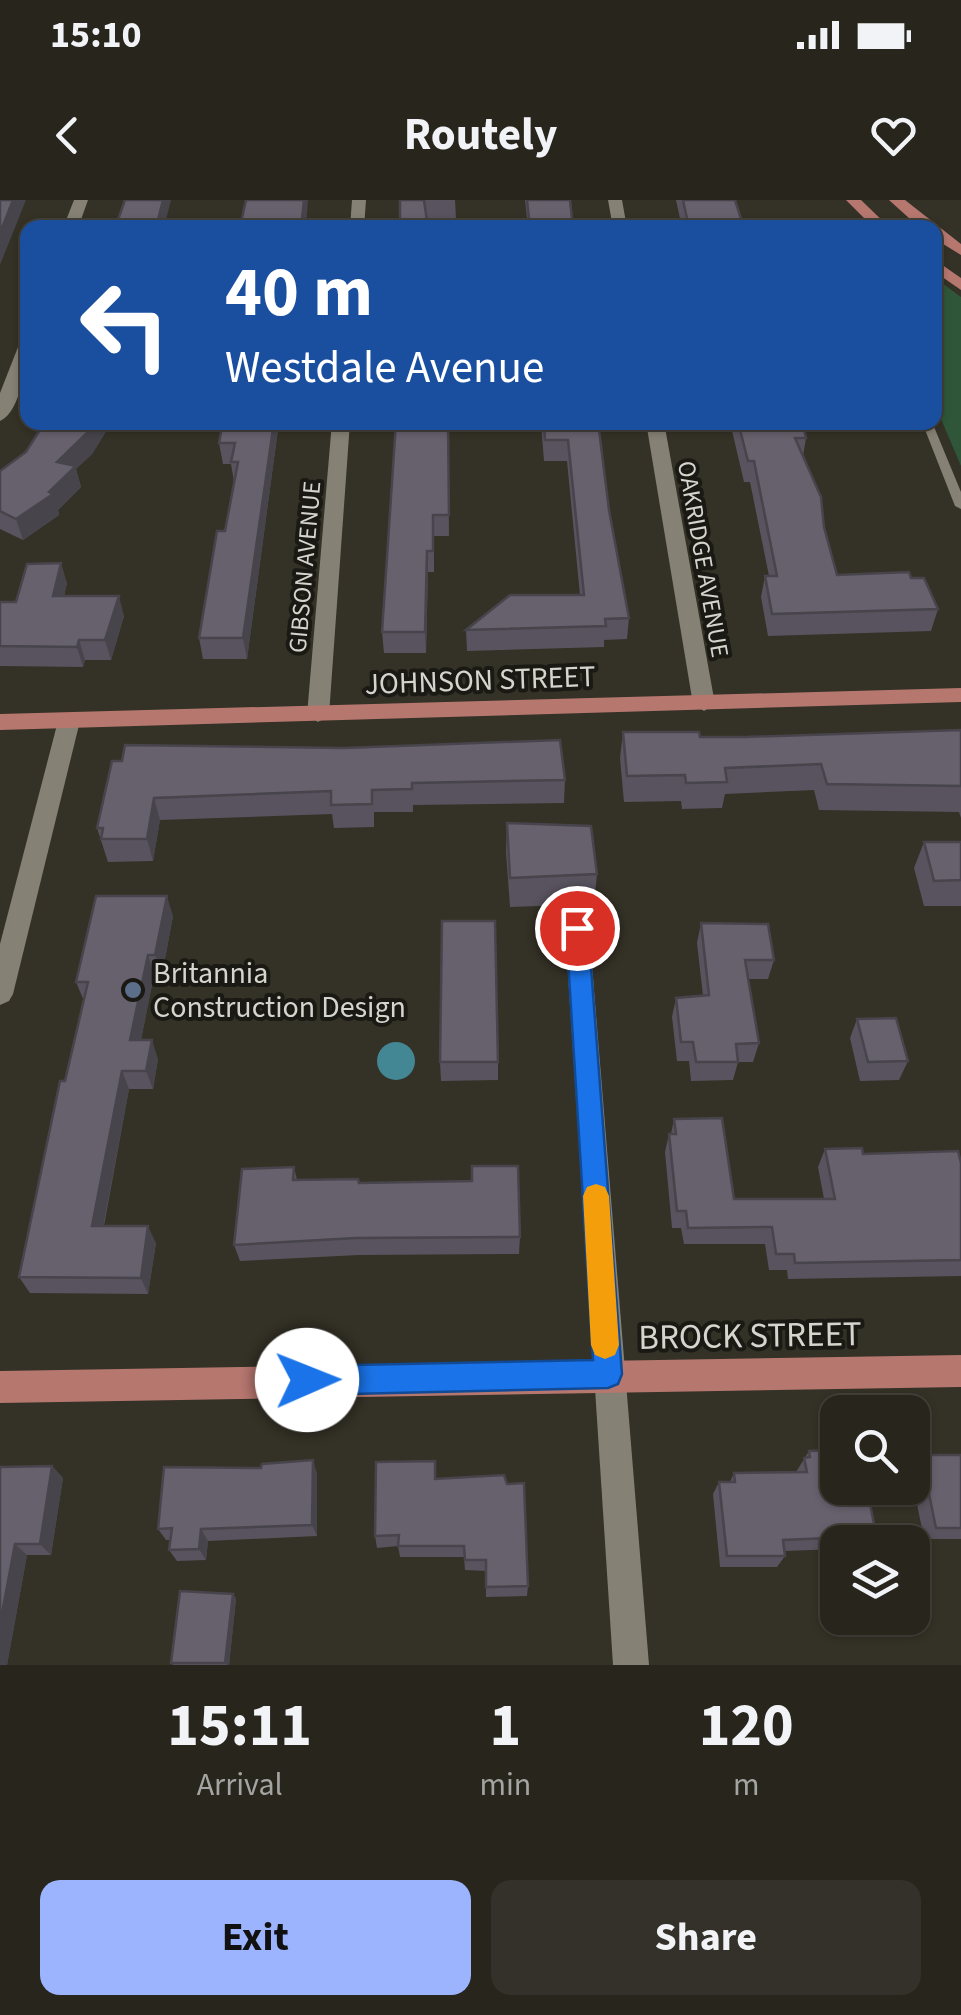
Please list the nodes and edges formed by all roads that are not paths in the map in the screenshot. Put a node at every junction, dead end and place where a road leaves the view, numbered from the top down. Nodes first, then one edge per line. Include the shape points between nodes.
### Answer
1 (852, 200) edge
2 (896, 200) edge
3 (874, 220) edge
4 (920, 220) edge
5 (20, 363) edge
6 (0, 416) edge
7 (339, 430) edge
8 (656, 430) edge
9 (930, 430) edge
10 (961, 506) edge
11 (961, 695) edge
12 (704, 704) junction
13 (318, 715) junction
14 (69, 721) junction
15 (0, 722) edge
16 (577, 928) dead end
17 (0, 994) edge
18 (961, 1370) edge
19 (608, 1374) junction
20 (0, 1387) edge
21 (631, 1665) edge

1 - 3 main road
2 - 4 main road
5 - 6 street
7 - 13 street, GIBSON AVENUE
8 - 12 street, OAKRIDGE AVENUE
9 - 10 lane
11 - 12 main road, JOHNSON STREET
12 - 13 main road, JOHNSON STREET
13 - 14 main road, JOHNSON STREET
14 - 15 main road, JOHNSON STREET
14 - 17 street
16 - 19 street
18 - 19 main road, BROCK STREET
19 - 20 main road, BROCK STREET
19 - 21 street

